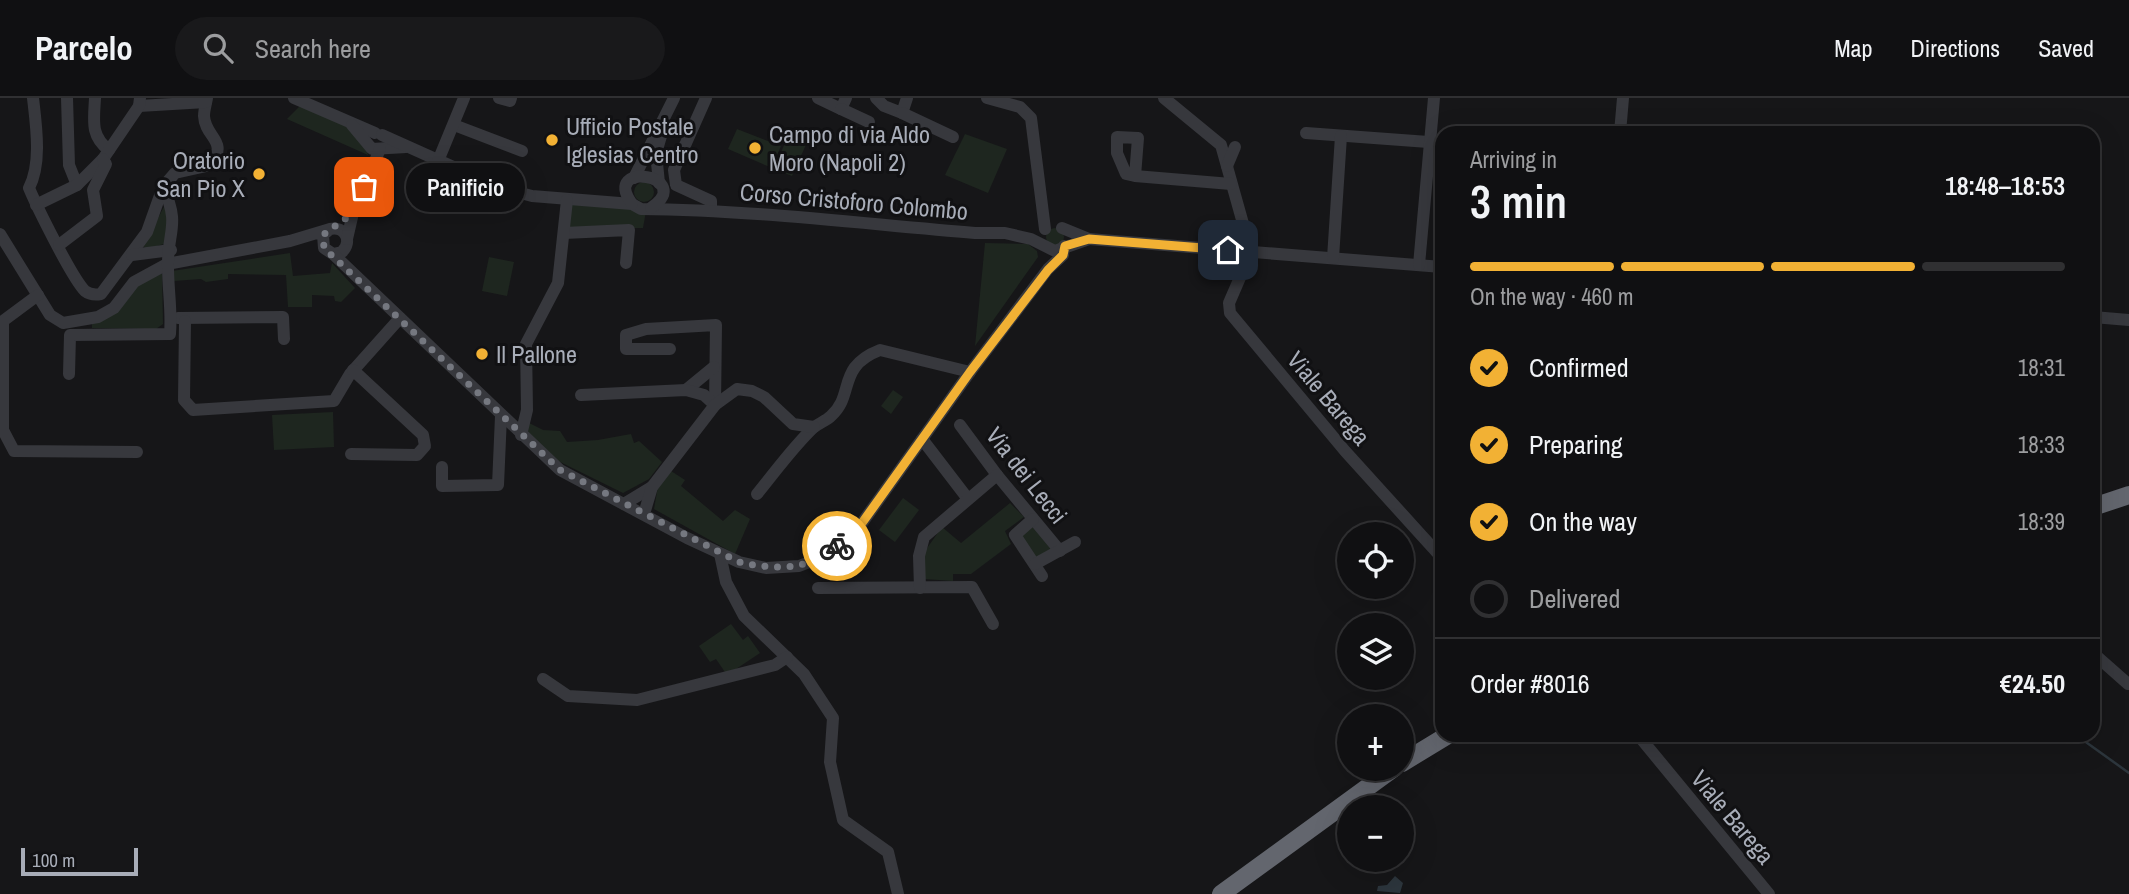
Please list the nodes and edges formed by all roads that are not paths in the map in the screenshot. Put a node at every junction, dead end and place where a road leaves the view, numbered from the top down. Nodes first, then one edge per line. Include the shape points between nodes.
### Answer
1 (33, 98) edge
2 (66, 98) edge
3 (95, 98) edge
4 (294, 98) edge
5 (464, 98) edge
6 (499, 98) edge
7 (511, 98) edge
8 (674, 98) edge
9 (706, 98) edge
10 (818, 98) edge
11 (876, 98) edge
12 (907, 98) edge
13 (1164, 98) edge
14 (1434, 98) edge
15 (1623, 98) edge
16 (993, 99) edge
17 (206, 100) edge
18 (140, 102) edge
19 (321, 103) edge
20 (843, 103) edge
21 (162, 104) junction
22 (902, 113) junction
23 (666, 118) junction
24 (869, 122) dead end
25 (127, 125) junction
26 (454, 125) junction
27 (1436, 126) edge
28 (1621, 126) edge
29 (1306, 133) dead end
30 (1341, 135) junction
31 (953, 137) dead end
32 (1435, 142) edge
33 (376, 143) junction
34 (1235, 147) dead end
35 (523, 152) dead end
36 (106, 154) junction
37 (1435, 156) edge
38 (438, 161) junction
39 (1227, 166) junction
40 (1135, 176) junction
41 (631, 181) junction
42 (80, 182) junction
43 (1231, 184) junction
44 (163, 187) junction
45 (660, 188) junction
46 (93, 190) junction
47 (567, 200) junction
48 (1044, 200) junction
49 (594, 202) junction
50 (41, 203) junction
51 (632, 204) junction
52 (652, 208) junction
53 (696, 209) junction
54 (716, 210) junction
55 (353, 213) junction
56 (1061, 227) junction
57 (332, 229) junction
58 (1045, 229) junction
59 (564, 233) junction
60 (1005, 233) junction
61 (0, 234) edge
62 (1089, 239) junction
63 (347, 241) junction
64 (290, 242) junction
65 (59, 245) junction
66 (1064, 246) junction
67 (1046, 247) junction
68 (171, 250) junction
69 (329, 251) junction
70 (1251, 252) junction
71 (132, 255) junction
72 (1333, 258) junction
73 (625, 263) dead end
74 (167, 264) junction
75 (1419, 265) junction
76 (1435, 266) edge
77 (1048, 270) junction
78 (357, 277) junction
79 (38, 295) junction
80 (171, 316) junction
81 (400, 318) junction
82 (2100, 318) edge
83 (2129, 320) edge
84 (185, 321) junction
85 (284, 339) dead end
86 (670, 349) dead end
87 (714, 367) junction
88 (353, 370) junction
89 (970, 372) junction
90 (69, 374) dead end
91 (686, 390) junction
92 (581, 395) dead end
93 (715, 405) junction
94 (501, 416) junction
95 (960, 425) dead end
96 (814, 427) junction
97 (521, 435) junction
98 (922, 439) junction
99 (137, 452) dead end
100 (351, 454) dead end
101 (442, 467) dead end
102 (997, 475) junction
103 (652, 487) junction
104 (757, 494) dead end
105 (2129, 495) edge
106 (968, 499) junction
107 (624, 503) junction
108 (2100, 505) edge
109 (645, 514) junction
110 (1033, 519) junction
111 (1075, 542) dead end
112 (1435, 550) edge
113 (1060, 551) junction
114 (720, 554) junction
115 (920, 588) junction
116 (818, 589) dead end
117 (993, 624) dead end
118 (788, 657) junction
119 (2100, 659) edge
120 (543, 679) dead end
121 (2129, 684) edge
122 (1436, 742) edge
123 (1644, 742) edge
124 (1414, 756) edge
125 (1376, 781) edge
126 (896, 890) edge
127 (1221, 894) edge
128 (1769, 894) edge

1 - 50 street via 37,139 29,188
2 - 42 street via 69,165
3 - 36 street via 93,128
4 - 19 street
5 - 26 street
6 - 7 street
8 - 23 street
9 - 54 street via 673,179 676,186 711,201
10 - 20 street
11 - 22 street
12 - 22 street
13 - 39 street via 1221,145
14 - 27 street
15 - 28 street
16 - 48 street via 1020,107 1031,118
17 - 21 street
17 - 44 street via 204,118 218,143 218,155 211,165 175,173
18 - 21 street
18 - 25 street
19 - 33 street
20 - 24 street
21 - 25 street
22 - 31 street
23 - 41 street
23 - 45 street via 656,153
25 - 36 street
26 - 35 street
26 - 38 street
29 - 30 street
30 - 32 street
30 - 72 street
33 - 38 street, Corso Cristoforo Colombo via 409,147
33 - 55 street via 375,163
34 - 39 street
36 - 42 street
36 - 46 street
37 - 75 street
38 - 47 street, Corso Cristoforo Colombo via 498,187
39 - 43 street
40 - 40 street via 1138,138 1118,137 1121,165 1126,174
40 - 43 street
41 - 45 street, Corso Cristoforo Colombo via 648,175
41 - 49 street
41 - 51 street via 626,195
42 - 46 street
42 - 50 street
43 - 70 street
44 - 68 street via 173,209
44 - 71 street via 147,232
45 - 52 street via 659,201
45 - 53 street, Corso Cristoforo Colombo
46 - 65 street via 97,216
47 - 49 street, Corso Cristoforo Colombo
47 - 59 street
48 - 56 street
48 - 58 street
49 - 51 street, Corso Cristoforo Colombo
50 - 65 street
51 - 52 street, Corso Cristoforo Colombo
52 - 53 street, Corso Cristoforo Colombo
53 - 54 street, Corso Cristoforo Colombo
54 - 60 street, Corso Cristoforo Colombo
55 - 57 street
55 - 63 street
56 - 58 street, Corso Cristoforo Colombo
56 - 62 street, Corso Cristoforo Colombo
56 - 66 street via 1067,238
57 - 63 street via 342,230
57 - 64 street
57 - 69 street via 323,235
58 - 60 street, Corso Cristoforo Colombo
58 - 67 street via 1041,238
59 - 73 street via 629,230
59 - 97 street via 558,283 526,344 527,410
60 - 67 street, Corso Cristoforo Colombo
61 - 79 street
62 - 66 street, Corso Cristoforo Colombo
62 - 70 street, Corso Cristoforo Colombo
63 - 69 street via 342,252
63 - 78 street
64 - 69 street
64 - 74 street
65 - 71 street via 85,290 93,295 101,294
66 - 67 street, Corso Cristoforo Colombo via 1055,251
66 - 77 street via 1063,255
67 - 77 street
68 - 71 street
68 - 74 street
69 - 78 street
70 - 72 street, Corso Cristoforo Colombo
70 - 112 street, Viale Barega via 1228,303 1230,313
72 - 75 street, Corso Cristoforo Colombo
74 - 79 street via 134,282 114,308 87,320 63,323 50,315
74 - 80 street
75 - 76 street, Corso Cristoforo Colombo
77 - 89 street
78 - 81 street
79 - 99 street via 3,321 6,441 14,451
80 - 84 street
80 - 90 street via 170,334 70,335
81 - 88 street
81 - 94 street
82 - 83 street
84 - 85 street via 283,317
84 - 88 street via 184,400 193,410 334,401
86 - 87 street via 626,349 626,335 716,326
87 - 91 street
87 - 93 street
88 - 100 street via 423,435 425,446 417,455
89 - 96 street via 880,350 858,363 848,375 839,405
89 - 98 street
91 - 92 street
91 - 93 street via 704,395
93 - 96 street via 737,390 752,391 793,424
93 - 103 street
94 - 97 street
94 - 101 street via 498,485 442,486
95 - 102 street, Via dei Lecci
96 - 104 street
97 - 107 street via 560,470
98 - 106 street
98 - 114 street via 862,523 825,556 799,566 766,568
102 - 106 street
102 - 110 street, Via dei Lecci
103 - 107 street
103 - 109 street
105 - 108 highway
106 - 115 street via 921,542
107 - 109 street
109 - 114 street
110 - 113 street, Via dei Lecci
110 - 113 street via 1015,535 1039,570
111 - 113 street
114 - 118 street via 726,582 744,616
115 - 116 street
115 - 117 street via 972,587
118 - 120 street via 637,700 568,696
118 - 126 street via 833,718 830,762 843,820 888,852
119 - 121 street
122 - 124 highway
123 - 128 street, Viale Barega
125 - 127 highway

